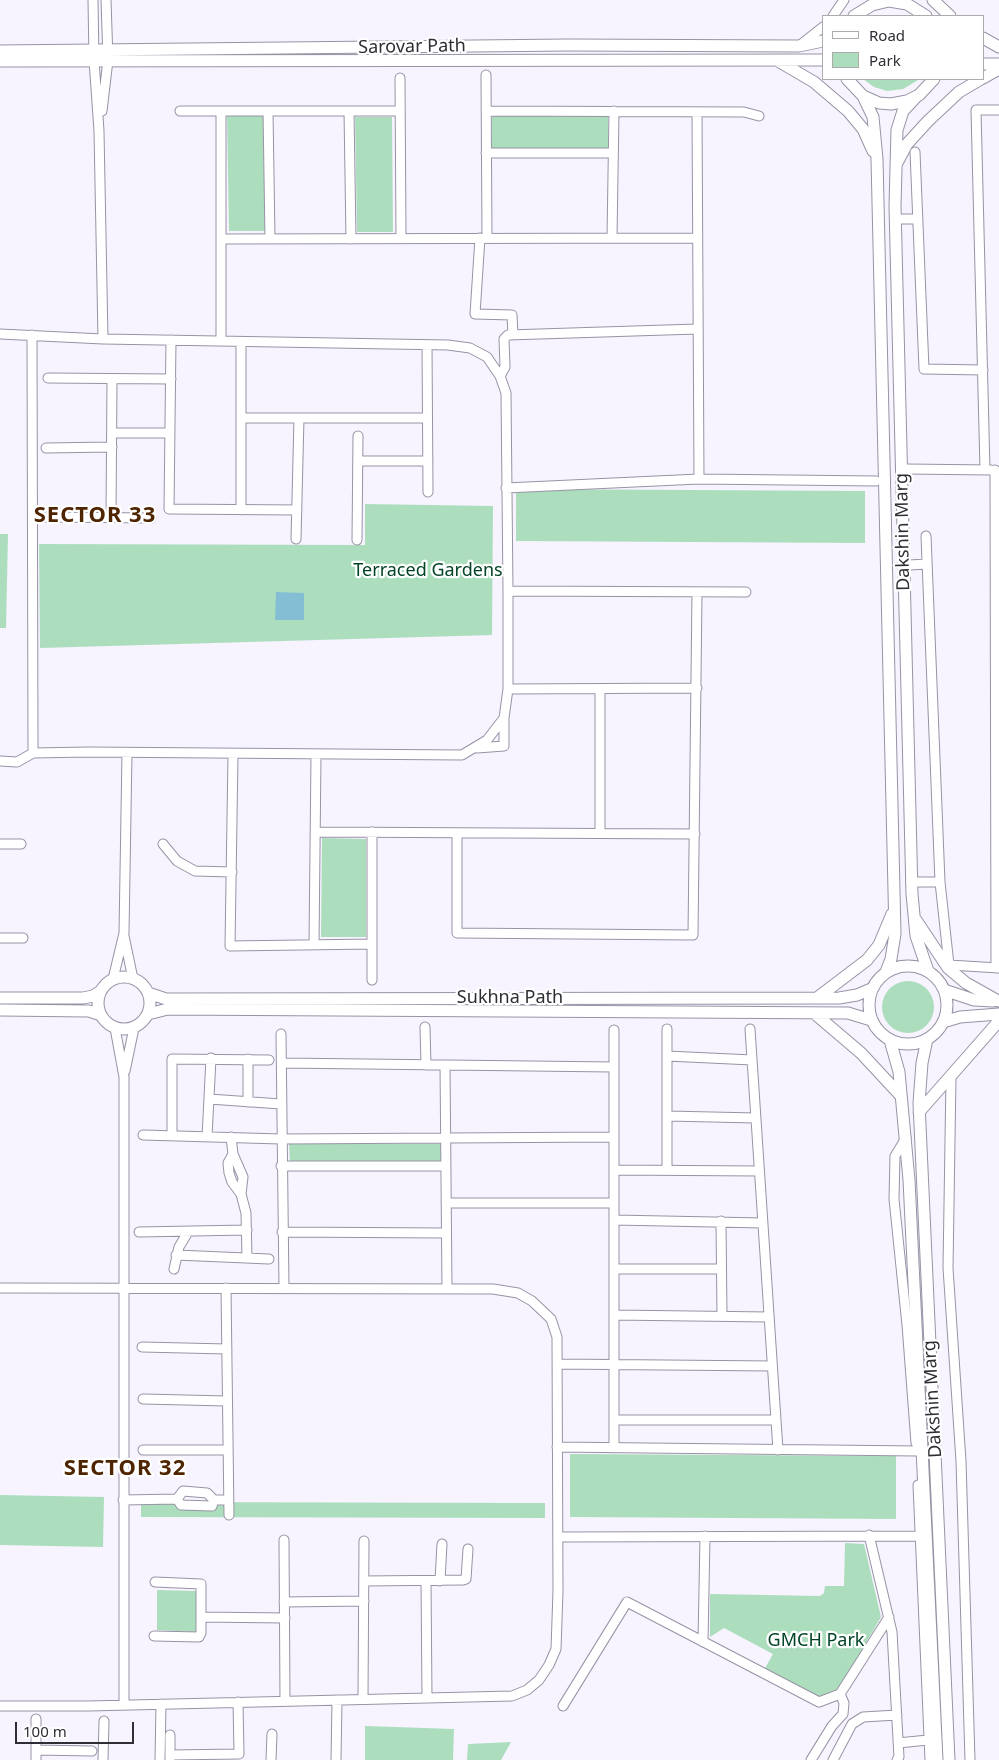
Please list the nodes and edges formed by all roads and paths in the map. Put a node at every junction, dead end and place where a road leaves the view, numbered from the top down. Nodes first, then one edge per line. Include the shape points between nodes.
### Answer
1 (93, 0) edge
2 (106, 0) edge
3 (844, 0) edge
4 (867, 0) edge
5 (933, 0) edge
6 (907, 2) edge
7 (857, 14) edge
8 (834, 15) edge
9 (925, 15) edge
10 (949, 15) edge
11 (822, 28) edge
12 (984, 39) edge
13 (822, 41) edge
14 (799, 46) junction
15 (984, 48) edge
16 (999, 48) edge
17 (0, 51) edge
18 (94, 55) junction
19 (108, 55) junction
20 (776, 60) junction
21 (822, 60) edge
22 (0, 61) edge
23 (984, 64) edge
24 (999, 64) edge
25 (999, 69) edge
26 (486, 76) dead end
27 (984, 77) edge
28 (400, 78) dead end
29 (848, 80) edge
30 (933, 80) edge
31 (979, 80) edge
32 (863, 96) junction
33 (917, 96) junction
34 (486, 110) junction
35 (999, 110) edge
36 (180, 111) dead end
37 (221, 111) junction
38 (268, 111) junction
39 (350, 111) junction
40 (400, 111) junction
41 (614, 111) junction
42 (697, 112) junction
43 (759, 116) dead end
44 (100, 131) junction
45 (614, 152) junction
46 (915, 152) dead end
47 (486, 153) junction
48 (877, 160) junction
49 (896, 167) junction
50 (895, 219) junction
51 (918, 219) junction
52 (401, 238) junction
53 (483, 238) junction
54 (612, 238) junction
55 (697, 238) junction
56 (222, 239) junction
57 (270, 239) junction
58 (351, 239) junction
59 (697, 329) junction
60 (0, 334) edge
61 (513, 334) junction
62 (32, 335) junction
63 (103, 339) junction
64 (171, 340) junction
65 (221, 341) junction
66 (241, 342) junction
67 (427, 345) junction
68 (983, 370) junction
69 (500, 376) junction
70 (48, 378) dead end
71 (112, 378) junction
72 (171, 379) junction
73 (241, 418) junction
74 (299, 418) junction
75 (427, 418) junction
76 (170, 432) junction
77 (112, 433) junction
78 (358, 436) dead end
79 (112, 447) junction
80 (46, 448) dead end
81 (358, 461) junction
82 (428, 461) junction
83 (906, 469) dead end
84 (993, 470) edge
85 (698, 479) junction
86 (876, 481) dead end
87 (506, 488) junction
88 (428, 492) dead end
89 (241, 510) junction
90 (297, 510) junction
91 (45, 517) dead end
92 (112, 518) junction
93 (151, 518) dead end
94 (926, 536) dead end
95 (296, 539) dead end
96 (357, 540) dead end
97 (927, 564) junction
98 (909, 565) dead end
99 (996, 579) edge
100 (508, 591) junction
101 (697, 592) junction
102 (746, 592) dead end
103 (997, 643) edge
104 (600, 688) junction
105 (696, 688) junction
106 (508, 689) junction
107 (997, 702) edge
108 (504, 718) junction
109 (998, 744) edge
110 (476, 748) junction
111 (33, 753) junction
112 (127, 753) junction
113 (233, 755) junction
114 (316, 755) junction
115 (0, 761) edge
116 (316, 832) junction
117 (372, 832) junction
118 (456, 833) junction
119 (600, 834) junction
120 (695, 834) junction
121 (0, 844) edge
122 (20, 844) dead end
123 (163, 844) dead end
124 (232, 872) junction
125 (998, 874) edge
126 (911, 882) junction
127 (940, 882) junction
128 (998, 904) edge
129 (894, 909) junction
130 (914, 916) junction
131 (124, 933) junction
132 (0, 938) edge
133 (23, 938) dead end
134 (314, 944) junction
135 (372, 944) junction
136 (998, 968) edge
137 (928, 971) junction
138 (886, 972) junction
139 (113, 979) junction
140 (133, 979) junction
141 (372, 980) dead end
142 (871, 989) junction
143 (944, 990) junction
144 (101, 991) junction
145 (148, 993) junction
146 (0, 998) edge
147 (817, 998) junction
148 (998, 1001) edge
149 (0, 1010) edge
150 (814, 1013) junction
151 (148, 1014) junction
152 (999, 1014) edge
153 (101, 1016) junction
154 (871, 1020) junction
155 (943, 1022) junction
156 (999, 1022) edge
157 (425, 1027) dead end
158 (116, 1028) junction
159 (134, 1028) junction
160 (750, 1028) dead end
161 (667, 1029) dead end
162 (614, 1030) dead end
163 (282, 1034) dead end
164 (927, 1039) junction
165 (890, 1040) junction
166 (667, 1056) junction
167 (211, 1058) junction
168 (248, 1059) junction
169 (269, 1060) dead end
170 (752, 1060) junction
171 (282, 1063) junction
172 (426, 1065) junction
173 (445, 1065) junction
174 (613, 1067) junction
175 (952, 1077) junction
176 (124, 1078) junction
177 (901, 1096) junction
178 (209, 1099) junction
179 (248, 1102) junction
180 (281, 1104) junction
181 (919, 1112) junction
182 (668, 1116) junction
183 (756, 1118) junction
184 (142, 1135) dead end
185 (172, 1136) junction
186 (208, 1137) junction
187 (231, 1137) junction
188 (613, 1137) junction
189 (445, 1138) junction
190 (906, 1138) junction
191 (281, 1139) junction
192 (281, 1166) junction
193 (444, 1166) junction
194 (614, 1170) junction
195 (668, 1170) junction
196 (759, 1171) junction
197 (446, 1203) junction
198 (613, 1203) junction
199 (614, 1220) junction
200 (721, 1221) junction
201 (763, 1223) junction
202 (247, 1230) junction
203 (139, 1232) dead end
204 (188, 1232) junction
205 (282, 1232) junction
206 (446, 1233) junction
207 (176, 1255) junction
208 (247, 1258) junction
209 (269, 1259) dead end
210 (174, 1269) dead end
211 (614, 1269) junction
212 (721, 1269) junction
213 (0, 1288) edge
214 (124, 1288) junction
215 (226, 1288) junction
216 (284, 1288) junction
217 (447, 1289) junction
218 (614, 1315) junction
219 (722, 1316) junction
220 (769, 1318) junction
221 (142, 1347) dead end
222 (227, 1350) junction
223 (557, 1364) junction
224 (614, 1364) junction
225 (772, 1366) junction
226 (143, 1400) dead end
227 (227, 1402) junction
228 (614, 1420) junction
229 (775, 1420) junction
230 (557, 1447) junction
231 (614, 1448) junction
232 (143, 1450) dead end
233 (227, 1450) junction
234 (778, 1450) junction
235 (917, 1451) junction
236 (177, 1499) junction
237 (123, 1500) junction
238 (214, 1500) junction
239 (228, 1500) junction
240 (229, 1515) dead end
241 (869, 1535) junction
242 (705, 1536) junction
243 (920, 1536) junction
244 (558, 1537) junction
245 (284, 1540) dead end
246 (364, 1541) dead end
247 (442, 1544) dead end
248 (468, 1549) dead end
249 (364, 1581) junction
250 (426, 1581) junction
251 (440, 1581) junction
252 (155, 1582) dead end
253 (364, 1601) junction
254 (284, 1602) junction
255 (201, 1617) junction
256 (889, 1617) junction
257 (284, 1618) junction
258 (154, 1636) dead end
259 (703, 1642) junction
260 (840, 1694) junction
261 (427, 1698) junction
262 (363, 1699) junction
263 (337, 1700) junction
264 (285, 1701) junction
265 (238, 1702) junction
266 (161, 1704) junction
267 (124, 1705) junction
268 (0, 1706) edge
269 (563, 1706) dead end
270 (897, 1715) junction
271 (36, 1719) dead end
272 (104, 1720) dead end
273 (272, 1734) dead end
274 (170, 1735) dead end
275 (928, 1740) junction
276 (898, 1743) junction
277 (92, 1751) dead end
278 (36, 1755) edge
279 (239, 1757) edge
280 (170, 1758) edge
281 (103, 1760) edge
282 (160, 1760) edge
283 (271, 1760) edge
284 (336, 1760) edge
285 (811, 1760) edge
286 (833, 1760) edge
287 (897, 1760) edge
288 (930, 1760) edge
289 (937, 1760) edge
290 (949, 1760) edge
291 (970, 1760) edge

1 - 18 street
2 - 19 street
3 - 8 street
4 - 7 main road
5 - 10 main road
6 - 7 main road via 889,1 872,5
6 - 9 main road
11 - 14 street
12 - 16 main road
13 - 14 main road, Sarovar Path
14 - 19 main road, Sarovar Path via 568,46
15 - 16 main road
17 - 18 main road, Sarovar Path
18 - 19 main road, Sarovar Path
18 - 22 main road, Sarovar Path
18 - 44 street
19 - 20 main road, Sarovar Path
19 - 44 street
20 - 21 main road, Sarovar Path
20 - 48 main road via 814,82 848,111 863,129
23 - 24 main road
25 - 27 main road
26 - 34 street
28 - 40 street
29 - 32 main road
30 - 33 main road, Dakshin Marg
31 - 49 main road via 959,92 928,121 907,144
32 - 33 main road via 891,104
32 - 48 main road, Dakshin Marg via 873,117
33 - 49 main road, Dakshin Marg via 903,111 897,130
34 - 41 street
34 - 47 street
35 - 68 street via 976,110
36 - 37 street
37 - 38 street
37 - 56 street
38 - 39 street
38 - 57 street
39 - 40 street
39 - 58 street
40 - 52 street
41 - 42 street
41 - 45 street
42 - 43 street via 744,112
42 - 55 street
44 - 63 street
45 - 47 street
45 - 54 street
46 - 51 street
47 - 53 street
48 - 129 main road, Dakshin Marg
49 - 50 main road, Dakshin Marg
50 - 51 street
50 - 126 main road, Dakshin Marg
51 - 68 street via 924,369
52 - 53 street
52 - 58 street
53 - 54 street
53 - 61 street via 476,314 512,315
54 - 55 street
55 - 59 street
56 - 57 street
56 - 65 street
57 - 58 street
59 - 61 street
59 - 85 street
60 - 62 street
61 - 69 street via 504,339 505,367
62 - 63 street
62 - 111 street
63 - 64 street
64 - 65 street
64 - 72 street
65 - 66 street
66 - 67 street
66 - 73 street
67 - 69 street via 470,348 486,357
67 - 75 street
68 - 84 street
69 - 87 street via 506,393
70 - 71 street
71 - 72 street
71 - 77 street
72 - 76 street
73 - 74 street
73 - 89 street
74 - 75 street
74 - 90 street
75 - 82 street
76 - 77 street
76 - 89 street via 169,509
77 - 79 street
78 - 81 street
79 - 80 street
79 - 92 street
81 - 82 street
81 - 96 street
82 - 88 street
83 - 84 street
84 - 99 street
85 - 86 street
85 - 87 street
87 - 100 street
89 - 90 street
90 - 95 street
91 - 92 street
92 - 93 street
94 - 97 street
97 - 98 street
97 - 127 street
99 - 103 street
100 - 101 street
100 - 106 street
101 - 102 street
101 - 105 street
103 - 107 street
104 - 105 street
104 - 106 street
104 - 119 street
105 - 120 street
106 - 108 street
107 - 109 street
108 - 110 street via 487,740
108 - 110 street via 504,746
109 - 125 street
110 - 114 street via 462,755
111 - 112 street
111 - 115 street via 17,762
112 - 113 street
112 - 131 street
113 - 114 street
113 - 124 street
114 - 116 street
116 - 117 street
116 - 134 street
117 - 118 street
117 - 135 street
118 - 119 street
118 - 120 street via 457,933 693,935
119 - 120 street
121 - 122 street
123 - 124 street via 177,862 196,871
124 - 134 street via 230,946
125 - 128 street
126 - 127 street
126 - 130 main road, Dakshin Marg
127 - 136 street via 949,965
128 - 136 street
129 - 138 main road, Dakshin Marg via 893,951
129 - 147 main road via 879,945 867,960
130 - 137 main road, Dakshin Marg via 916,936
130 - 148 main road via 948,968 966,984
131 - 139 street
131 - 140 street
132 - 133 street
134 - 135 street
135 - 141 street
137 - 138 main road via 901,966
137 - 143 main road
138 - 142 main road
139 - 140 main road
139 - 144 main road
140 - 145 main road
142 - 147 main road, Sukhna Path via 848,997
142 - 154 main road
143 - 148 main road via 974,1000
143 - 155 main road via 947,1010
144 - 146 main road via 82,998
144 - 153 main road via 98,1004
145 - 147 main road, Sukhna Path via 166,999
145 - 151 main road
149 - 153 main road via 89,1011
150 - 151 main road, Sukhna Path via 168,1009
150 - 154 main road, Sukhna Path via 848,1013
150 - 177 main road via 861,1053
151 - 159 main road
152 - 155 main road via 960,1017
153 - 158 main road
154 - 165 main road via 877,1030
155 - 164 main road
156 - 175 main road
157 - 172 street
158 - 159 main road
158 - 176 street
159 - 176 street
160 - 170 street
161 - 166 street
162 - 174 street
163 - 171 street
164 - 165 main road via 914,1044
164 - 181 main road, Dakshin Marg
165 - 177 main road, Dakshin Marg via 899,1072
166 - 170 street
166 - 182 street
167 - 168 street
167 - 178 street
167 - 185 street via 172,1059
168 - 169 street
168 - 179 street
170 - 183 street
171 - 172 street
171 - 180 street
172 - 173 street
173 - 174 street
173 - 189 street
174 - 188 street
175 - 181 main road
175 - 291 street via 948,1268 961,1461
176 - 214 street
177 - 190 main road, Dakshin Marg
178 - 179 street
178 - 186 street
179 - 180 street
180 - 191 street
181 - 290 main road, Dakshin Marg
182 - 183 street
182 - 195 street
183 - 196 street
184 - 185 street
185 - 186 street
186 - 187 street
187 - 191 street
187 - 202 street via 233,1154 228,1163 229,1172 232,1182 242,1194
188 - 189 street
188 - 194 street
189 - 191 street
189 - 193 street
190 - 235 street via 895,1156 894,1200 908,1325
190 - 289 main road, Dakshin Marg
191 - 192 street
192 - 193 street
192 - 205 street
193 - 197 street
194 - 195 street
194 - 198 street
195 - 196 street
196 - 201 street
197 - 198 street
197 - 206 street
198 - 199 street
199 - 200 street
199 - 211 street
200 - 201 street
200 - 212 street
201 - 220 street
202 - 204 street
202 - 208 street
203 - 204 street
204 - 207 street
205 - 206 street
205 - 216 street
206 - 217 street
207 - 208 street
207 - 210 street
208 - 209 street
211 - 212 street
211 - 218 street
212 - 219 street
213 - 214 street
214 - 215 street
214 - 237 street
215 - 216 street
215 - 222 street
216 - 217 street
217 - 223 street via 493,1289 518,1293 532,1301 551,1319 557,1336
218 - 219 street
218 - 224 street
219 - 220 street
220 - 225 street
221 - 222 street
222 - 227 street
223 - 224 street
223 - 230 street
224 - 225 street
224 - 228 street
225 - 229 street
226 - 227 street
227 - 233 street
228 - 229 street
228 - 231 street
229 - 234 street
230 - 231 street
230 - 244 street
231 - 234 street
232 - 233 street
233 - 239 street
234 - 235 street
235 - 243 street
236 - 237 street
236 - 238 street via 181,1505 212,1506
236 - 238 street via 183,1491 207,1492
237 - 267 street
238 - 239 street
239 - 240 street
241 - 242 street
241 - 243 street
241 - 256 street
242 - 244 street
242 - 259 street
243 - 275 street
244 - 261 street via 556,1650 539,1680 512,1696
245 - 254 street
246 - 249 street
247 - 251 street
248 - 251 street via 466,1579
249 - 250 street
249 - 253 street
250 - 251 street
250 - 261 street
252 - 255 street via 201,1584
253 - 254 street
253 - 262 street
254 - 257 street
255 - 257 street
255 - 258 street via 199,1637
256 - 260 street
256 - 270 street
257 - 264 street
259 - 260 street via 819,1702
259 - 269 street via 627,1602
260 - 285 street via 844,1703 843,1714
261 - 262 street
262 - 263 street
263 - 264 street
263 - 284 street
264 - 265 street
265 - 266 street
265 - 279 street
266 - 267 street
266 - 282 street
267 - 268 street
270 - 276 street
270 - 286 street via 863,1717 852,1724
271 - 278 street
272 - 281 street
273 - 283 street
274 - 280 street
275 - 276 street
275 - 288 street
276 - 287 street
277 - 278 street
279 - 280 street

